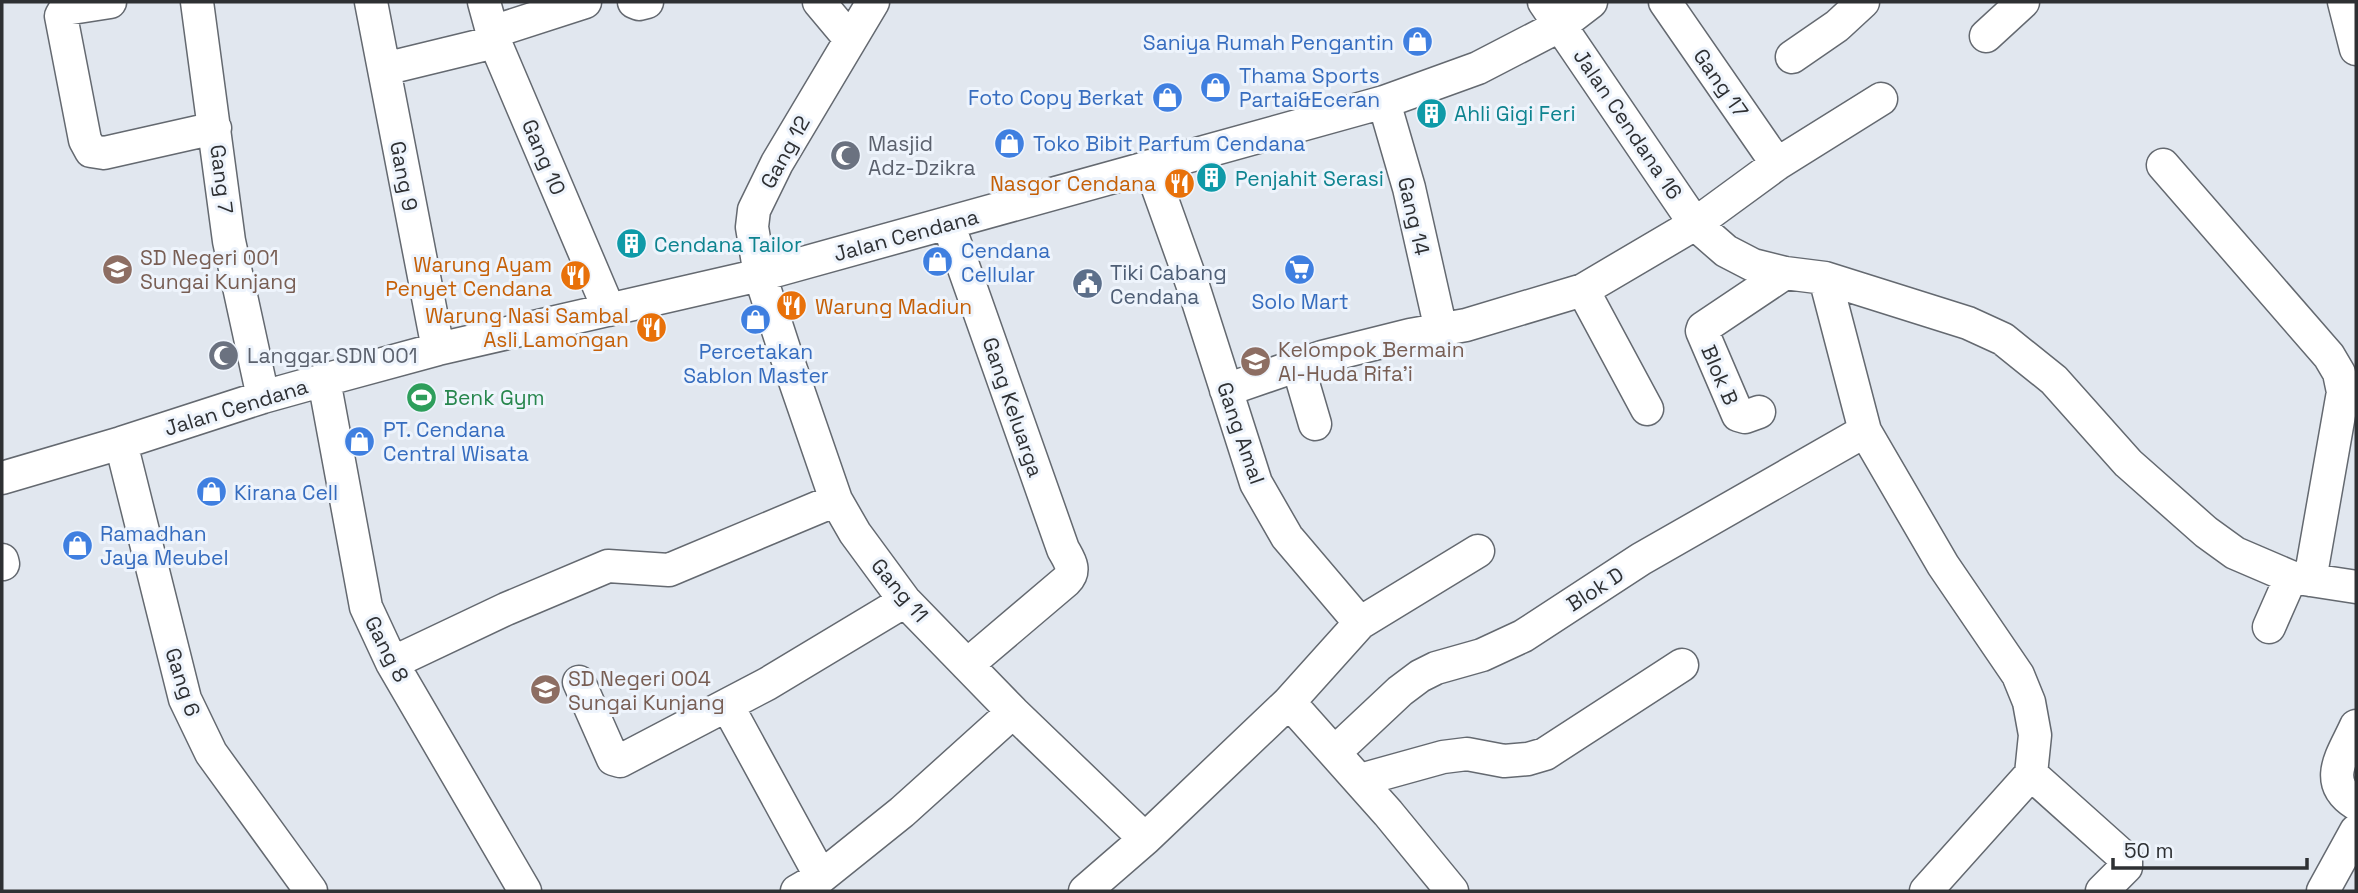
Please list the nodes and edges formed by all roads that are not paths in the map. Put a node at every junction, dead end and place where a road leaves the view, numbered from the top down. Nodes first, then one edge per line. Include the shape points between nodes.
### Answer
1 (110, 2) edge
2 (197, 2) edge
3 (371, 2) edge
4 (484, 2) edge
5 (585, 2) edge
6 (634, 2) edge
7 (647, 2) edge
8 (819, 2) edge
9 (873, 2) edge
10 (1591, 2) edge
11 (1665, 2) edge
12 (1863, 2) edge
13 (2023, 2) edge
14 (2344, 2) edge
15 (1553, 14) edge
16 (1986, 36) dead end
17 (494, 37) junction
18 (850, 39) junction
19 (2356, 49) edge
20 (1792, 57) dead end
21 (384, 69) junction
22 (1881, 99) dead end
23 (1384, 102) junction
24 (215, 128) junction
25 (1777, 164) junction
26 (2164, 165) dead end
27 (1150, 166) junction
28 (948, 223) junction
29 (1695, 224) junction
30 (1786, 273) junction
31 (760, 275) junction
32 (1825, 278) junction
33 (1583, 290) junction
34 (609, 310) junction
35 (1441, 330) junction
36 (438, 349) junction
37 (1298, 366) junction
38 (324, 380) junction
39 (1226, 390) junction
40 (263, 397) junction
41 (1647, 409) dead end
42 (1759, 412) dead end
43 (1315, 424) dead end
44 (1865, 431) junction
45 (121, 443) junction
46 (2, 478) edge
47 (836, 500) junction
48 (1478, 551) dead end
49 (2300, 579) junction
50 (2356, 587) edge
51 (905, 601) junction
52 (1360, 624) junction
53 (2269, 627) dead end
54 (392, 663) junction
55 (967, 664) junction
56 (1682, 665) dead end
57 (579, 682) dead end
58 (1289, 702) junction
59 (727, 705) junction
60 (1013, 712) junction
61 (2356, 726) edge
62 (1335, 752) junction
63 (2031, 774) junction
64 (1360, 780) junction
65 (2356, 804) edge
66 (2356, 831) edge
67 (1145, 839) junction
68 (809, 884) edge
69 (311, 891) edge
70 (525, 891) edge
71 (1084, 891) edge
72 (1452, 891) edge
73 (1926, 891) edge
74 (2102, 891) edge
75 (2323, 891) edge

1 - 24 street via 65,9 61,16 91,151 104,153
2 - 24 street, Gang 7
3 - 21 street, Gang 9
4 - 17 street, Gang 10
5 - 17 street
6 - 7 street
8 - 18 street
9 - 18 street, Gang 12
10 - 15 street, Jalan Cendana
11 - 25 street, Gang 17
12 - 20 street via 1838,26
13 - 16 street
14 - 19 street
15 - 23 street, Jalan Cendana via 1478,68
15 - 29 street, Jalan Cendana 16
17 - 21 street
17 - 34 street, Gang 10
18 - 31 street, Gang 12 via 754,210 752,227
21 - 36 street, Gang 9
22 - 25 street
23 - 27 street, Jalan Cendana
23 - 35 street, Gang 14
24 - 40 street, Gang 7 via 229,241
25 - 29 street
26 - 49 street via 2339,373 2343,391
27 - 28 street, Jalan Cendana
27 - 39 street, Gang Amal
28 - 31 street, Jalan Cendana
28 - 55 street, Gang Keluarga via 1072,567 1069,577
29 - 30 street, Jalan Cendana 16 via 1726,251 1753,265
29 - 33 street
30 - 32 street, Jalan Cendana 16
30 - 42 street, Blok B via 1702,331 1738,415
31 - 34 street, Jalan Cendana
31 - 47 street, Gang 11
32 - 44 street
32 - 49 street, Jalan Cendana 16 via 1968,323 2003,339 2054,380 2128,463 2206,532 2235,553
33 - 35 street
33 - 41 street
34 - 36 street, Jalan Cendana
35 - 37 street
36 - 38 street, Jalan Cendana
37 - 39 street
37 - 43 street
38 - 40 street, Jalan Cendana
38 - 54 street, Gang 8 via 366,607
39 - 52 street, Gang Amal via 1256,483 1287,537
40 - 45 street, Jalan Cendana
44 - 62 street, Blok D via 1641,559 1523,636 1420,676
44 - 63 street via 1943,565 2018,675 2035,735
45 - 46 street, Jalan Cendana
45 - 69 street, Gang 6 via 185,699 211,753
47 - 51 street, Gang 11
47 - 54 street via 669,570 608,566
48 - 52 street
49 - 50 street, Jalan Cendana 16
49 - 53 street
51 - 55 street, Gang 11
51 - 59 street
52 - 58 street
54 - 70 street, Gang 8
55 - 60 street, Gang 11
56 - 64 street via 1545,754 1504,761 1467,754 1443,757
57 - 59 street via 615,761
58 - 62 street
58 - 67 street
59 - 68 street
60 - 67 street, Gang 11
60 - 68 street via 902,812
61 - 65 street via 2336,775 2342,792
62 - 64 street
63 - 73 street
63 - 74 street via 2126,859 2126,867
64 - 72 street
66 - 75 street
67 - 71 street

